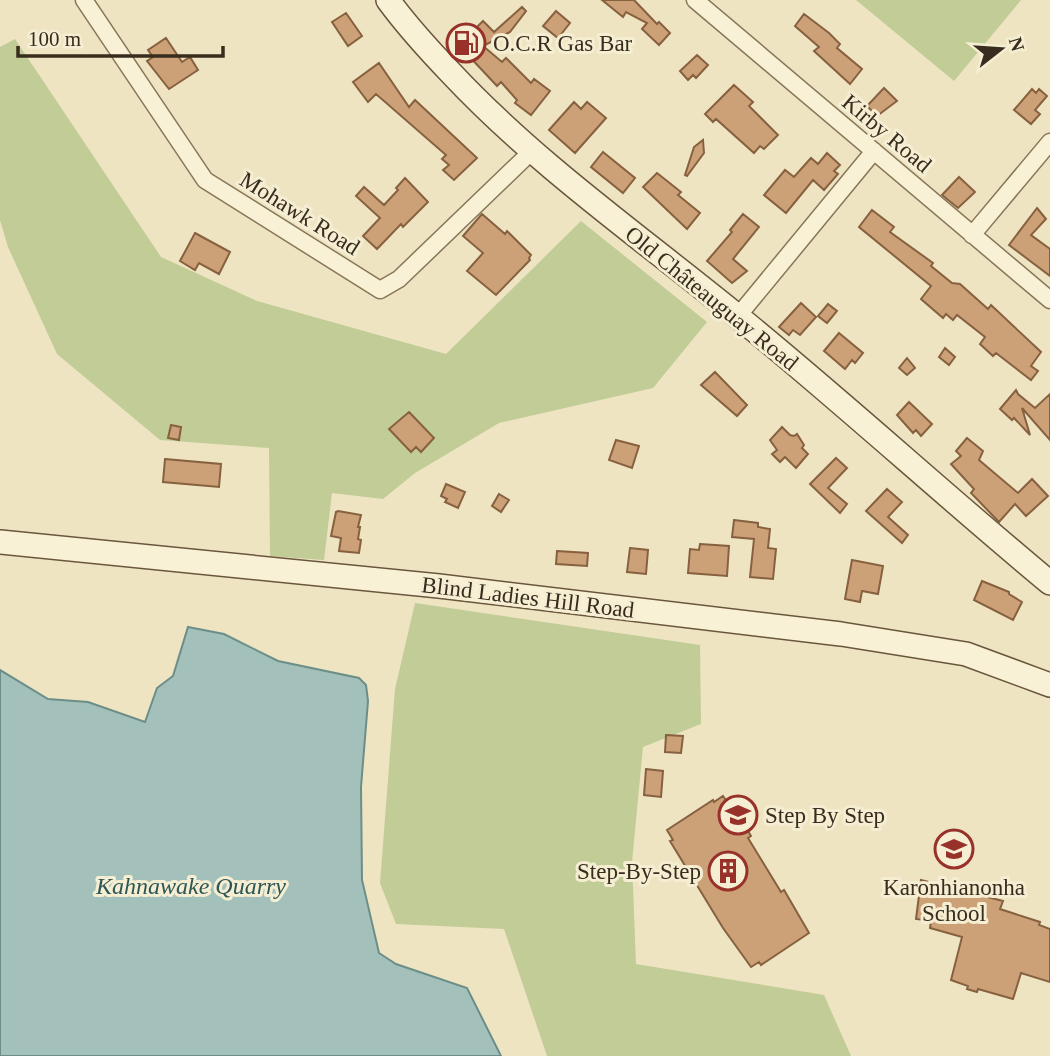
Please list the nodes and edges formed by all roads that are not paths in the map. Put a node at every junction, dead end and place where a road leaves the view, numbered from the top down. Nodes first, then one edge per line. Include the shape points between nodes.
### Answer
1 (84, 0) edge
2 (388, 0) edge
3 (695, 0) edge
4 (1050, 142) edge
5 (532, 151) junction
6 (874, 151) junction
7 (972, 235) junction
8 (1050, 300) edge
9 (738, 316) junction
10 (0, 542) edge
11 (1050, 583) edge
12 (1050, 685) edge

1 - 5 street, Mohawk Road via 205,180 380,290 399,279
2 - 5 street, Old Châteauguay Road via 490,114
3 - 6 street, Kirby Road
4 - 7 street
5 - 9 street, Old Châteauguay Road
6 - 7 street, Kirby Road
6 - 9 street
7 - 8 street, Kirby Road
9 - 11 street, Old Châteauguay Road
10 - 12 street, Blind Ladies Hill Road via 439,586 841,634 966,654

